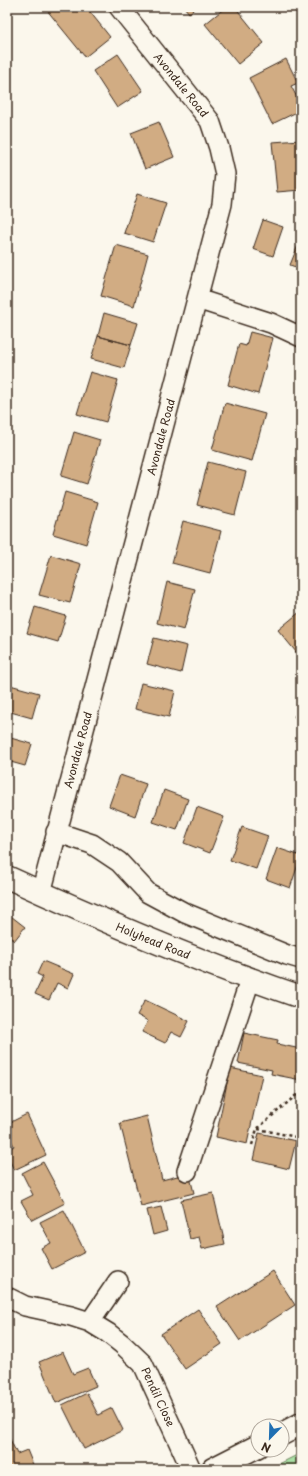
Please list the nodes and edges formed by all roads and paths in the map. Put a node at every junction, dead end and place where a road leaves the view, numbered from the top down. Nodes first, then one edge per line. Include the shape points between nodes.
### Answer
1 (119, 7) edge
2 (197, 299) junction
3 (301, 337) edge
4 (56, 832) junction
5 (7, 877) edge
6 (41, 893) junction
7 (301, 959) edge
8 (250, 980) junction
9 (301, 997) edge
10 (301, 1091) edge
11 (257, 1129) junction
12 (301, 1138) edge
13 (252, 1146) dead end
14 (187, 1171) dead end
15 (118, 1281) dead end
16 (7, 1297) edge
17 (90, 1322) junction
18 (301, 1424) edge
19 (290, 1430) edge
20 (250, 1450) edge
21 (191, 1469) edge
22 (213, 1469) edge

1 - 2 street, Avondale Road via 210,121 219,148 225,174 222,204
2 - 3 street via 271,323
2 - 4 street, Avondale Road
4 - 6 street, Avondale Road
4 - 7 street via 92,844 119,862 148,893 185,913
5 - 6 main road, Holyhead Road
6 - 8 main road, Holyhead Road via 122,929
8 - 9 main road, Holyhead Road
8 - 14 street
10 - 11 path
11 - 12 path
11 - 13 path
15 - 17 street
16 - 17 street, Pendil Close via 25,1306
17 - 21 street, Pendil Close via 108,1332 143,1364
18 - 19 main road
20 - 22 main road

